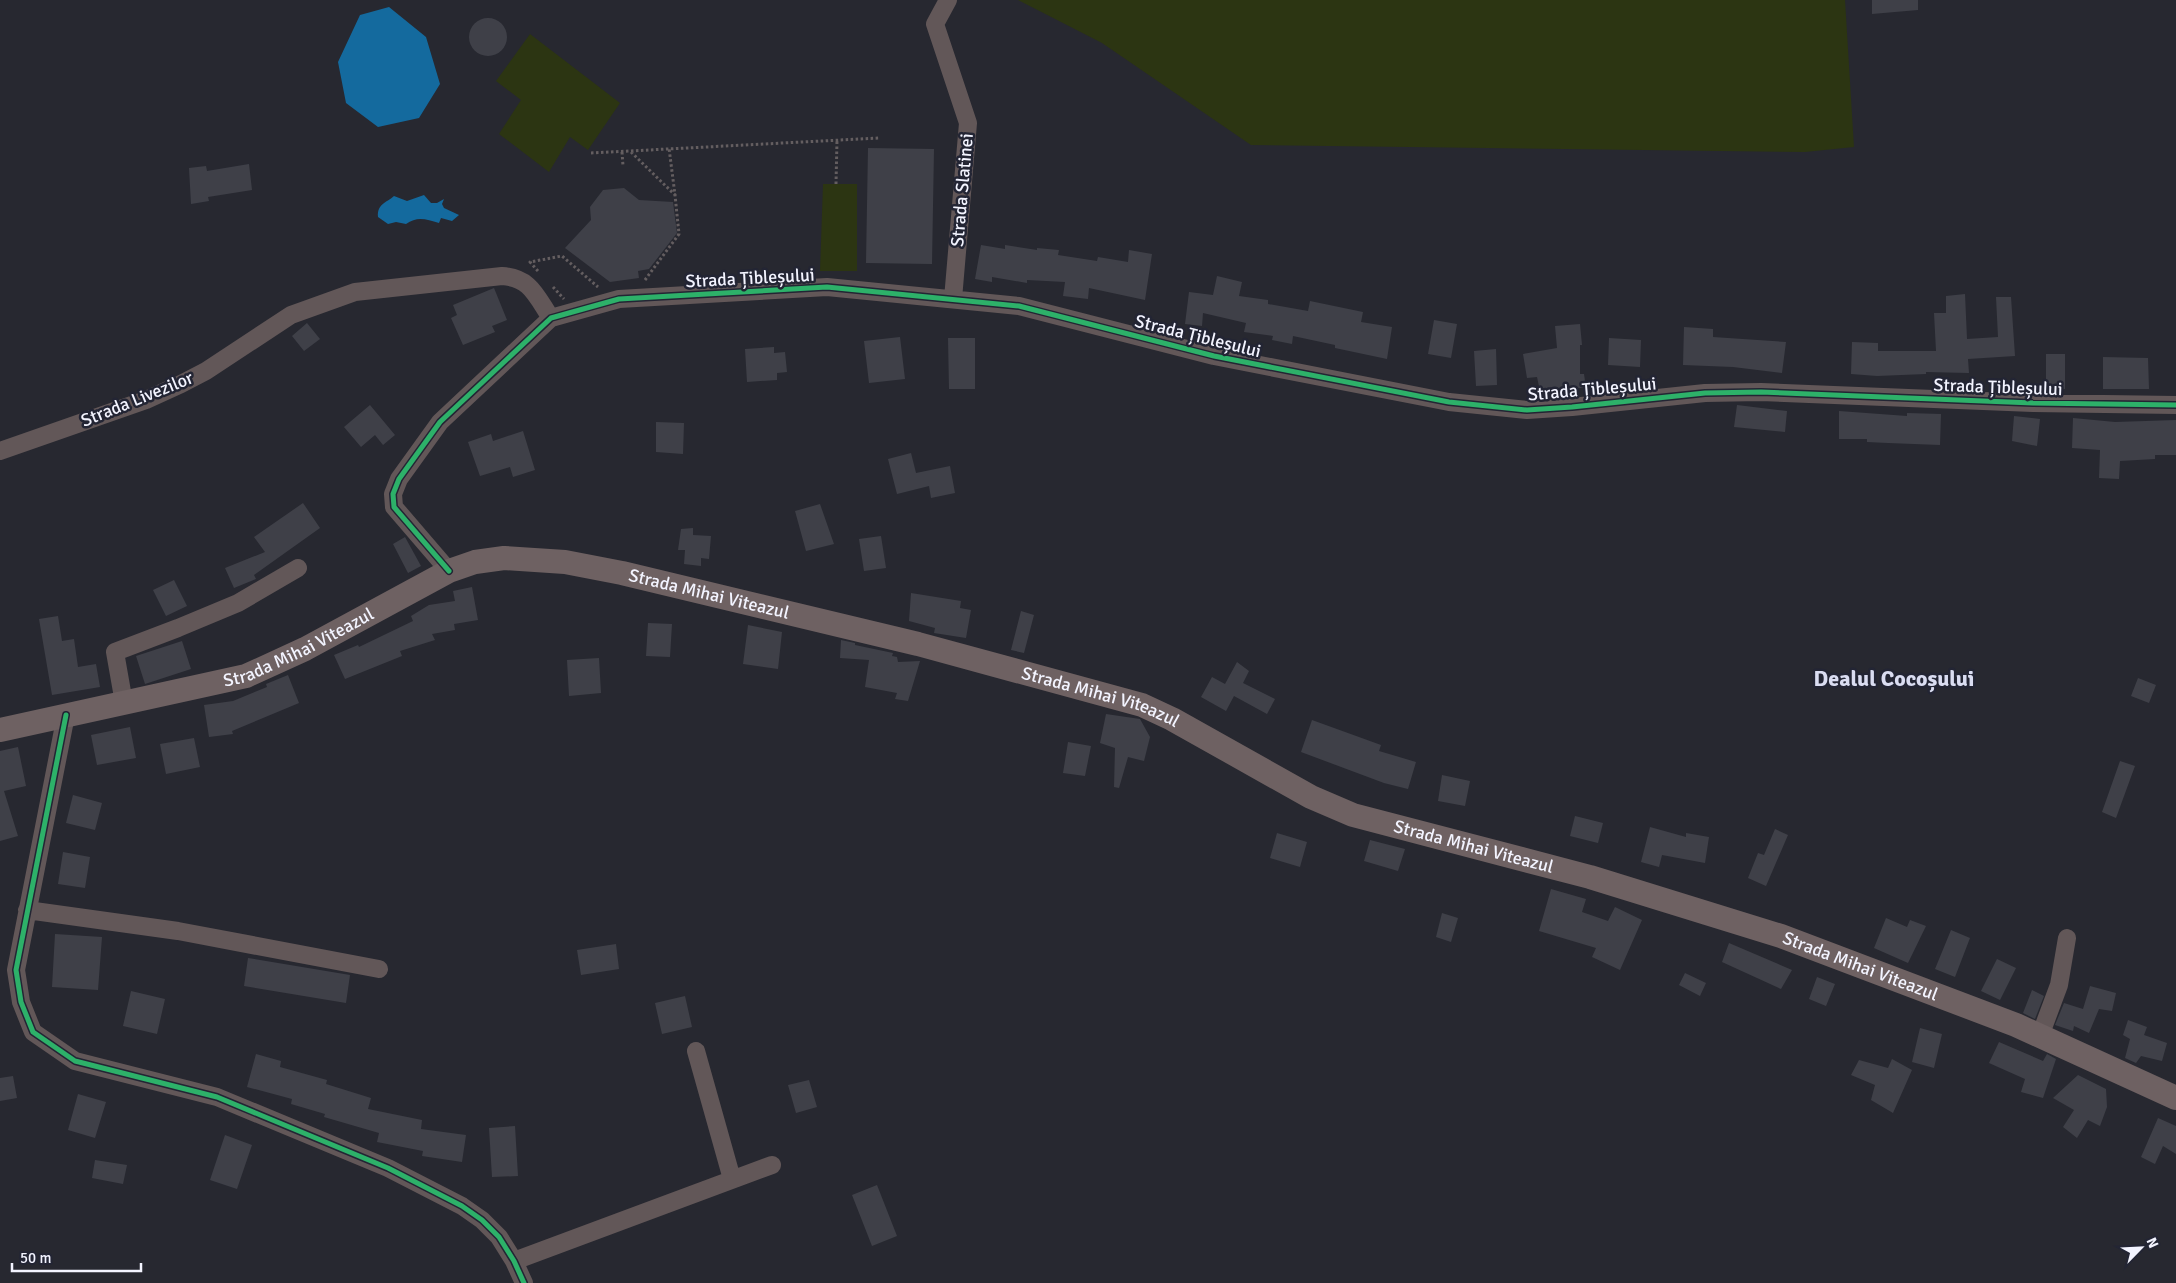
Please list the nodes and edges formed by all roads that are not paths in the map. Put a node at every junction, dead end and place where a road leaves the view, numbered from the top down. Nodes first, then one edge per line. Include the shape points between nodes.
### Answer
1 (948, 0) edge
2 (953, 299) junction
3 (551, 318) junction
4 (2176, 405) edge
5 (0, 451) edge
6 (298, 568) dead end
7 (449, 570) junction
8 (124, 703) junction
9 (66, 715) junction
10 (0, 730) edge
11 (27, 910) junction
12 (2067, 938) dead end
13 (379, 969) dead end
14 (2040, 1036) junction
15 (696, 1051) dead end
16 (2176, 1098) edge
17 (772, 1165) dead end
18 (732, 1179) junction
19 (514, 1261) junction
20 (524, 1283) edge

1 - 2 street, Strada Slatinei via 935,24 968,123
2 - 3 street, Strada Țibleșului via 827,288 620,299
2 - 4 street, Strada Țibleșului via 1020,306 1214,356 1449,402 1527,410 1705,393 1761,392
3 - 5 street, Strada Livezilor via 527,283 516,277 355,292 291,315 206,371 146,400
3 - 7 street, Strada Țibleșului via 440,422 399,479 393,494 394,507
6 - 8 street via 238,602 115,652
7 - 8 main road, Strada Mihai Viteazul via 306,649 246,676
7 - 14 main road, Strada Mihai Viteazul via 504,558 565,562 612,571 918,644 1142,705 1311,797 1353,815 1590,877 1730,919
8 - 9 main road, Strada Mihai Viteazul
9 - 10 main road, Strada Mihai Viteazul
9 - 11 street
11 - 13 street via 178,931
11 - 19 street via 16,970 21,1002 34,1032 75,1062 217,1097 388,1168 462,1206 482,1220 499,1237
12 - 14 street via 2059,985
14 - 16 main road, Strada Mihai Viteazul
15 - 18 street
17 - 18 street
18 - 19 street
19 - 20 street

